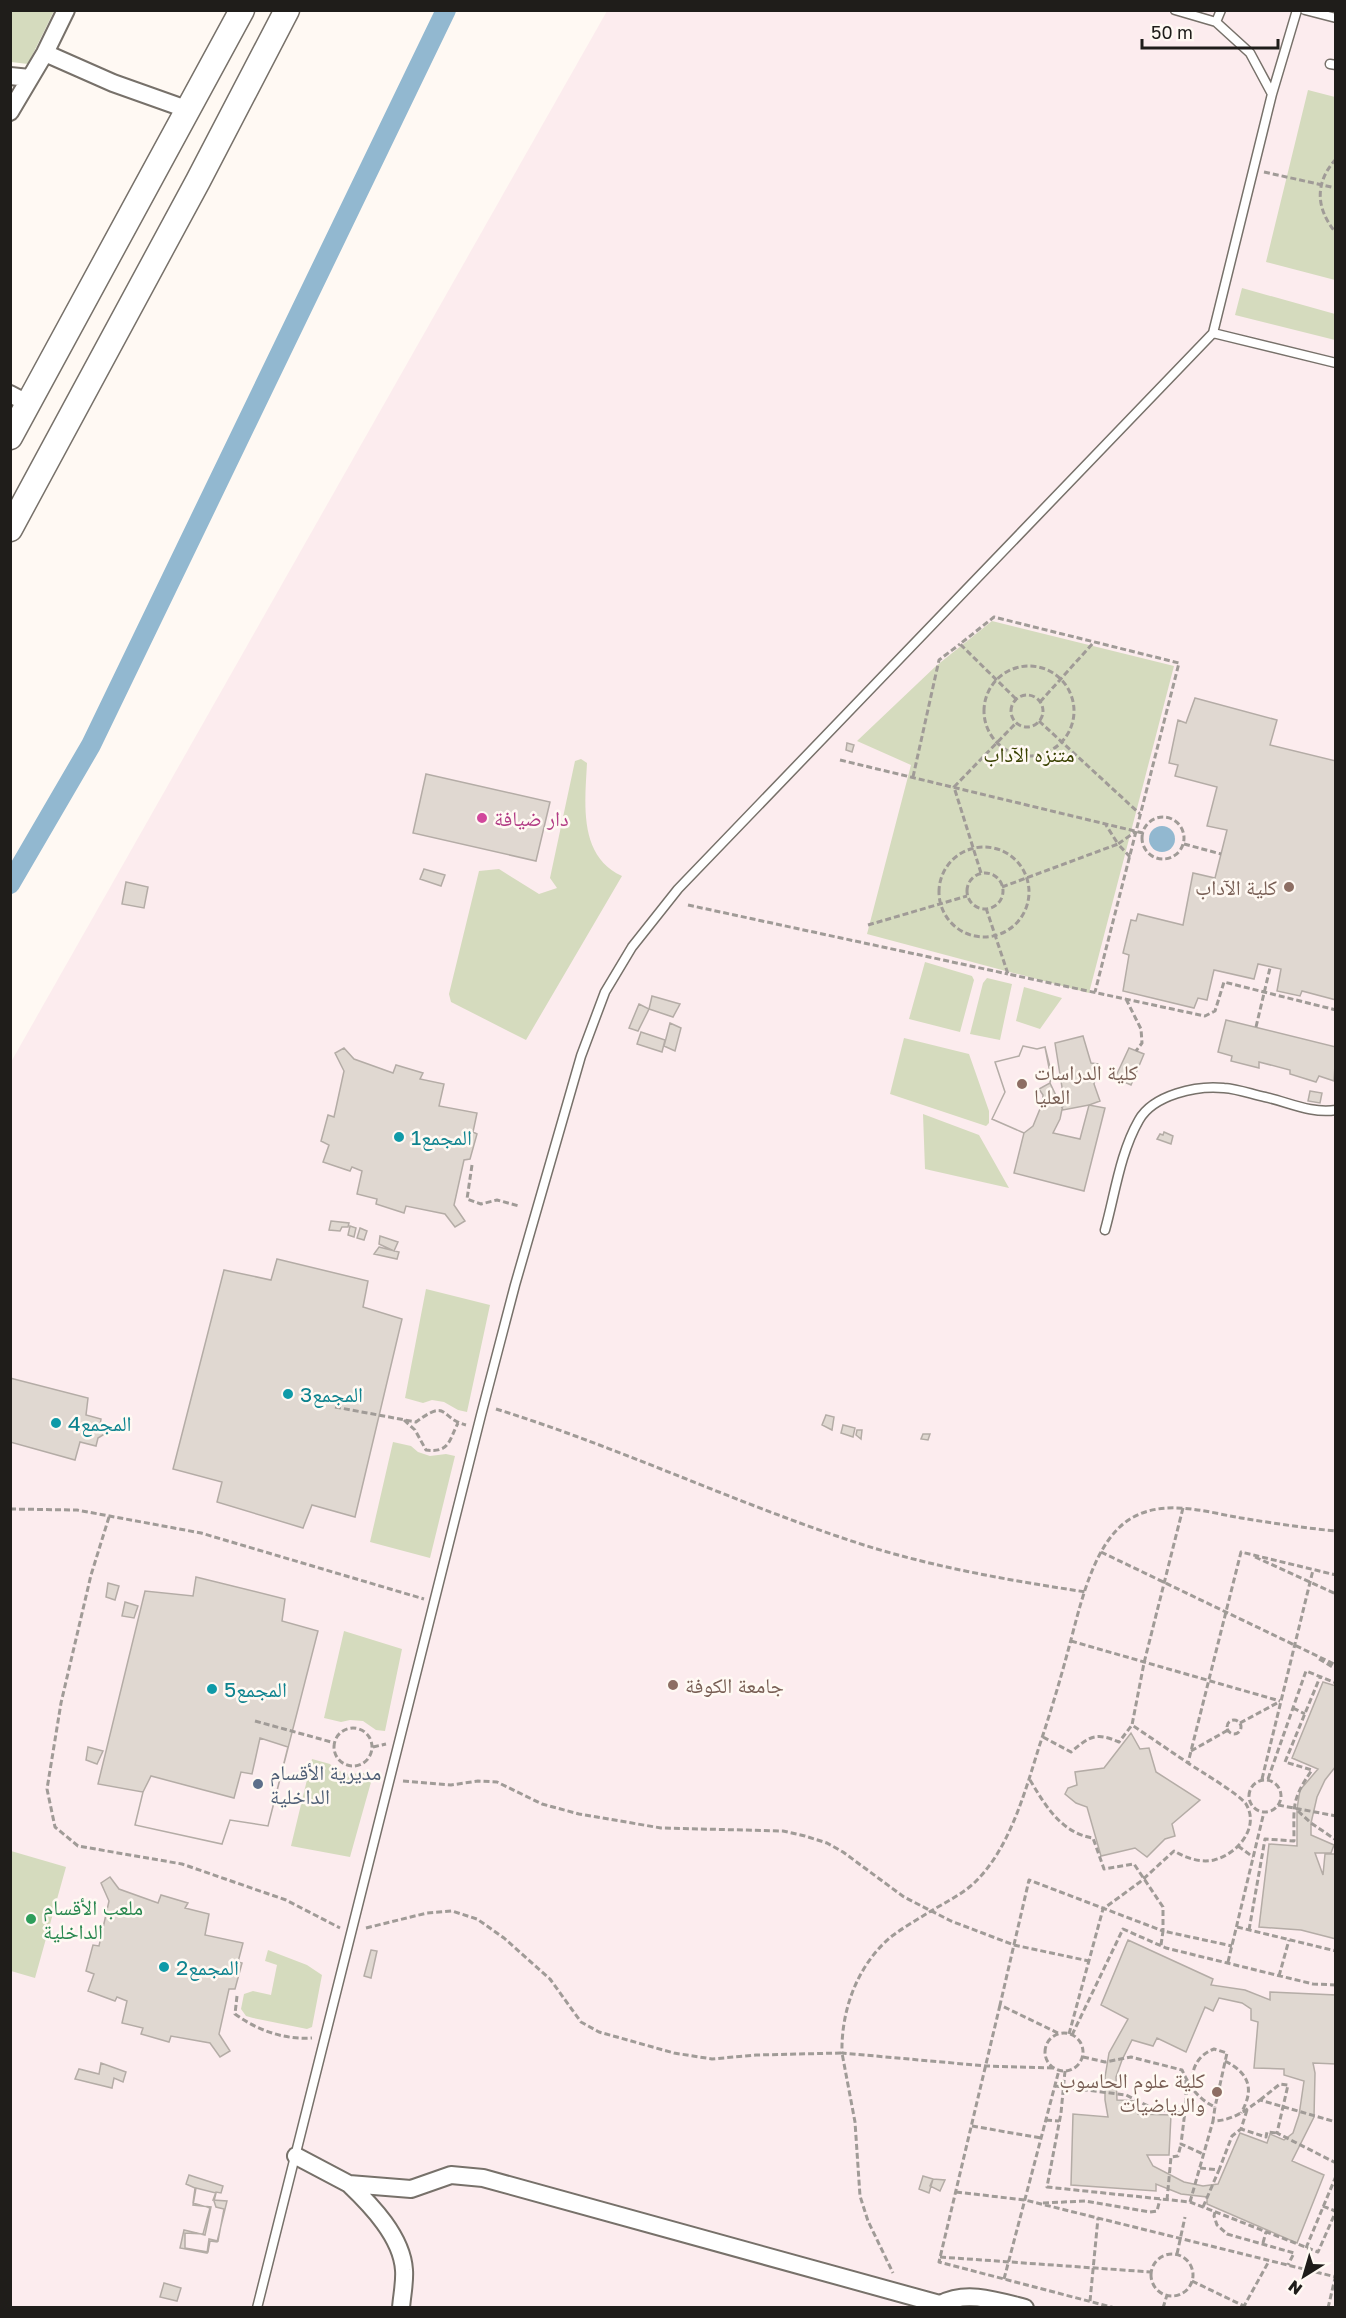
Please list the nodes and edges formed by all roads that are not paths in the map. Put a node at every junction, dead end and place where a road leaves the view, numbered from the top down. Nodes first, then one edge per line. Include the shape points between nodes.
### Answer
1 (66, 10) edge
2 (242, 10) edge
3 (287, 10) edge
4 (1175, 10) edge
5 (1221, 10) edge
6 (1297, 10) edge
7 (1305, 10) edge
8 (1335, 18) edge
9 (1216, 22) junction
10 (45, 53) junction
11 (10, 76) edge
12 (30, 78) junction
13 (1272, 94) junction
14 (189, 110) junction
15 (10, 112) edge
16 (1214, 333) junction
17 (1335, 363) edge
18 (20, 399) edge
19 (10, 437) edge
20 (10, 529) edge
21 (1335, 1110) edge
22 (1105, 1230) dead end
23 (296, 2156) junction
24 (349, 2184) junction
25 (948, 2306) edge
26 (257, 2307) edge
27 (401, 2307) edge
28 (1025, 2307) edge

1 - 10 street
2 - 14 main road
3 - 20 main road
4 - 9 lane
5 - 9 lane
6 - 13 lane
7 - 8 lane
9 - 13 lane via 1250,53
10 - 12 street
10 - 14 street
11 - 12 street
12 - 15 street
13 - 16 lane
14 - 18 main road
16 - 17 lane
16 - 23 lane via 678,889 632,947 605,992 581,1056 515,1285
18 - 19 main road
21 - 22 lane via 1321,1112 1224,1088 1192,1088 1155,1103 1139,1119
23 - 24 street
23 - 26 lane
24 - 25 street via 411,2189 451,2175 483,2178
24 - 27 street via 371,2205 400,2253 404,2268
25 - 28 street via 949,2299 964,2296

